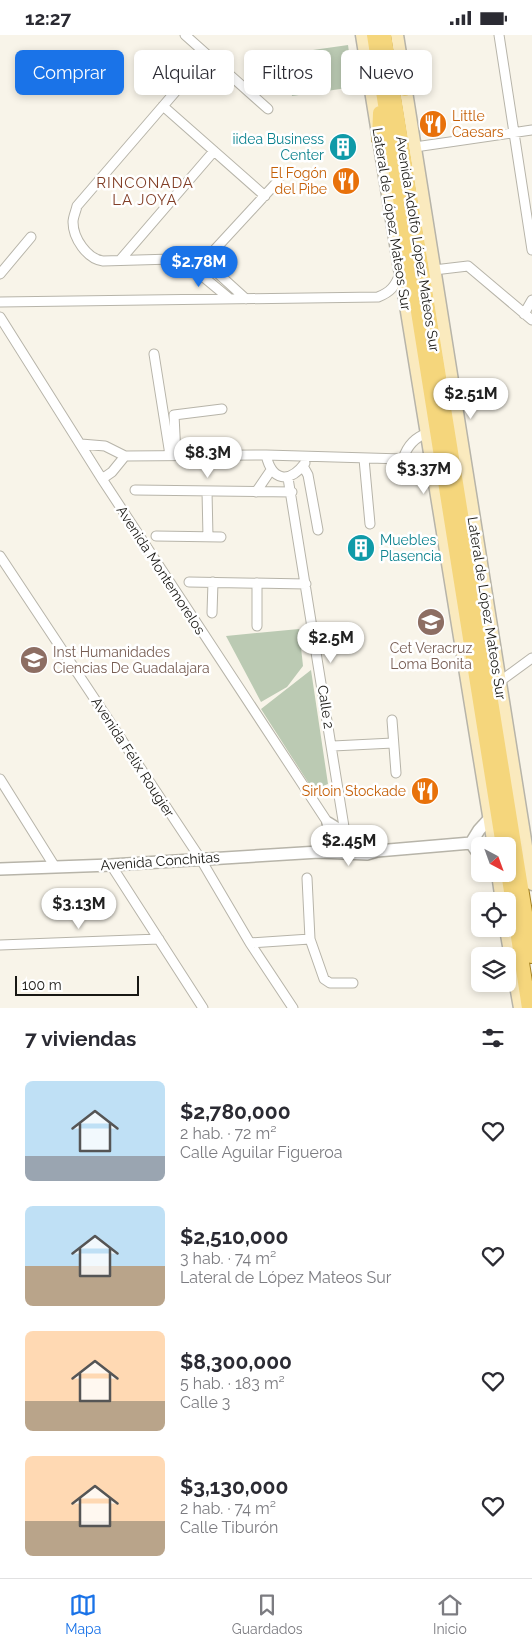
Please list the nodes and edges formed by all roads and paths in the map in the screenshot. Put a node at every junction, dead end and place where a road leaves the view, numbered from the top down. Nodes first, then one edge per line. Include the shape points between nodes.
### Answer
1 (185, 35) edge
2 (362, 35) edge
3 (374, 35) edge
4 (385, 35) edge
5 (397, 35) edge
6 (499, 35) edge
7 (376, 50) edge
8 (391, 50) edge
9 (399, 50) edge
10 (173, 95) edge
11 (381, 95) edge
12 (384, 95) edge
13 (406, 95) edge
14 (163, 107) junction
15 (268, 109) dead end
16 (532, 130) edge
17 (514, 132) junction
18 (379, 139) junction
19 (415, 147) junction
20 (214, 151) junction
21 (278, 181) dead end
22 (265, 196) junction
23 (31, 237) dead end
24 (532, 250) edge
25 (208, 258) junction
26 (121, 259) junction
27 (183, 260) junction
28 (434, 270) junction
29 (401, 271) junction
30 (0, 274) edge
31 (230, 299) junction
32 (246, 299) junction
33 (532, 300) edge
34 (0, 302) edge
35 (524, 314) junction
36 (0, 317) edge
37 (532, 320) edge
38 (154, 354) dead end
39 (454, 395) junction
40 (222, 409) dead end
41 (428, 433) junction
42 (449, 437) junction
43 (81, 444) junction
44 (173, 455) junction
45 (266, 455) junction
46 (125, 456) junction
47 (307, 456) junction
48 (364, 459) junction
49 (403, 459) junction
50 (303, 466) junction
51 (271, 470) junction
52 (434, 476) junction
53 (288, 478) junction
54 (102, 479) junction
55 (135, 490) dead end
56 (207, 491) junction
57 (256, 491) junction
58 (292, 492) junction
59 (441, 517) junction
60 (370, 524) dead end
61 (318, 530) dead end
62 (156, 536) dead end
63 (208, 537) junction
64 (221, 537) dead end
65 (0, 556) edge
66 (458, 560) junction
67 (189, 582) dead end
68 (213, 582) junction
69 (257, 583) junction
70 (306, 584) junction
71 (212, 613) dead end
72 (257, 626) dead end
73 (532, 658) edge
74 (487, 673) junction
75 (499, 682) junction
76 (392, 719) dead end
77 (394, 743) junction
78 (332, 746) junction
79 (396, 773) dead end
80 (0, 779) edge
81 (490, 818) junction
82 (328, 823) junction
83 (345, 833) junction
84 (474, 837) edge
85 (493, 837) edge
86 (502, 837) edge
87 (471, 843) edge
88 (340, 848) junction
89 (372, 849) junction
90 (324, 852) junction
91 (200, 859) junction
92 (111, 865) junction
93 (54, 867) junction
94 (0, 869) edge
95 (307, 878) dead end
96 (510, 883) edge
97 (526, 885) edge
98 (532, 908) edge
99 (507, 937) edge
100 (159, 939) junction
101 (310, 939) junction
102 (250, 943) junction
103 (0, 945) edge
104 (532, 956) edge
105 (353, 983) dead end
106 (203, 1008) edge
107 (294, 1008) edge
108 (520, 1008) edge
109 (529, 1008) edge

1 - 15 street
2 - 18 main road, Lateral de López Mateos Sur
3 - 7 main road, Avenida Adolfo López Mateos Sur
4 - 8 main road
4 - 42 main road, Avenida Adolfo López Mateos Sur
5 - 9 main road, Lateral de López Mateos Sur
6 - 17 street
10 - 14 street
11 - 18 main road
12 - 66 main road, Avenida Adolfo López Mateos Sur
13 - 19 main road, Lateral de López Mateos Sur
14 - 20 street
14 - 26 street via 77,206 73,221 85,250 96,260
16 - 17 street
17 - 19 street
17 - 24 street
18 - 29 main road, Lateral de López Mateos Sur
19 - 28 main road, Lateral de López Mateos Sur
20 - 22 street
20 - 26 street
21 - 22 street
22 - 25 street
23 - 30 street
25 - 27 street
25 - 32 street via 213,269
26 - 27 street
27 - 31 street
28 - 35 street via 468,266
28 - 39 main road, Lateral de López Mateos Sur
29 - 32 street via 394,287 378,297
29 - 41 main road, Lateral de López Mateos Sur
31 - 32 street
31 - 34 street
33 - 35 street
35 - 37 street
36 - 43 street, Avenida Montemorelos
38 - 44 street
39 - 42 main road
39 - 75 main road, Lateral de López Mateos Sur
40 - 44 street via 174,415
41 - 49 street via 413,441
41 - 52 main road, Lateral de López Mateos Sur
42 - 74 main road, Avenida Adolfo López Mateos Sur
43 - 46 street via 105,446
43 - 54 street, Avenida Montemorelos
44 - 45 street
44 - 46 street
45 - 47 street
45 - 51 street
46 - 54 street
47 - 48 street
47 - 50 street
48 - 49 street
48 - 60 street
49 - 52 street via 417,470
50 - 53 street
50 - 61 street via 308,475
51 - 53 street via 280,477
51 - 57 street
52 - 59 main road, Lateral de López Mateos Sur
53 - 58 street, Calle 2
54 - 82 street, Avenida Montemorelos
55 - 56 street
56 - 57 street
56 - 63 street
57 - 58 street
58 - 70 street, Calle 2
59 - 66 main road
59 - 81 main road, Lateral de López Mateos Sur
62 - 63 street
63 - 64 street
65 - 91 street, Avenida Félix Rougier
66 - 86 main road, Avenida Adolfo López Mateos Sur
67 - 68 street
68 - 69 street
68 - 71 street
69 - 70 street
69 - 72 street
70 - 78 street, Calle 2
73 - 75 street
74 - 75 main road
74 - 97 main road, Avenida Adolfo López Mateos Sur
75 - 97 main road, Lateral de López Mateos Sur
76 - 77 street
77 - 78 street
77 - 79 street
78 - 83 street, Calle 2
80 - 93 street
81 - 84 street
81 - 85 main road, Lateral de López Mateos Sur
82 - 83 street
82 - 90 street via 330,838
83 - 88 street, Calle 2
83 - 89 street
87 - 89 street, Avenida Conchitas
88 - 89 street, Avenida Conchitas
88 - 90 street, Avenida Conchitas
89 - 90 street, Avenida Conchitas via 367,854
90 - 91 street, Avenida Conchitas
91 - 92 street, Avenida Conchitas
91 - 102 street, Avenida Félix Rougier
92 - 93 street, Avenida Conchitas
92 - 100 street
93 - 94 street, Avenida Conchitas
95 - 101 street
96 - 109 main road
97 - 98 main road
97 - 104 main road, Avenida Adolfo López Mateos Sur
99 - 108 main road
100 - 103 street
100 - 106 street
101 - 102 street
101 - 105 street via 326,981
102 - 107 street, Avenida Félix Rougier

